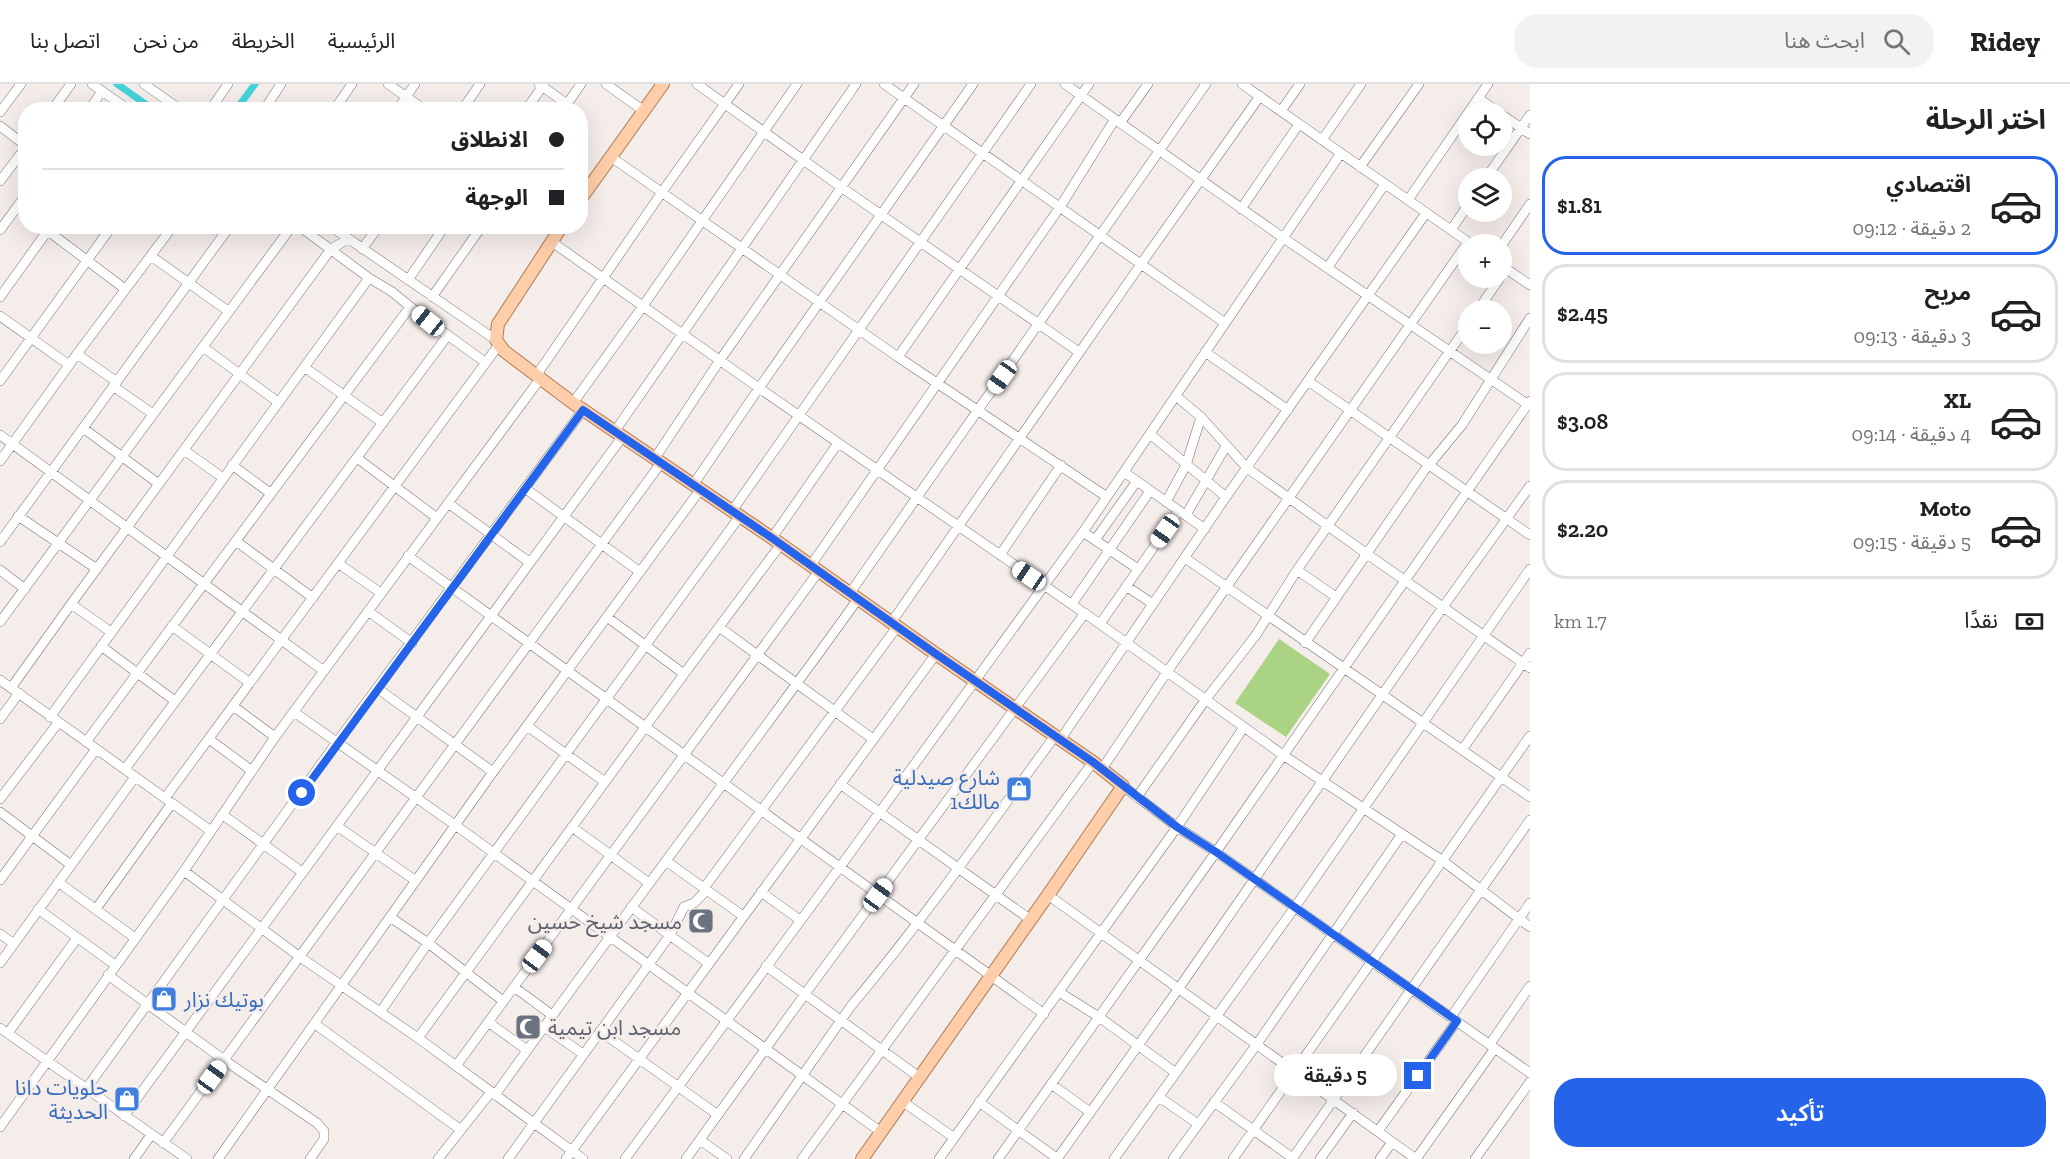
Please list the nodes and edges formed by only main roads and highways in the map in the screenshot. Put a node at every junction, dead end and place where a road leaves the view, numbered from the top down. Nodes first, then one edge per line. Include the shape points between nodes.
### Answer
1 (663, 84) edge
2 (588, 189) edge
3 (557, 234) edge
4 (862, 1159) edge

1 - 2 main road
3 - 4 main road via 502,316 495,332 497,343 538,378 1123,786

